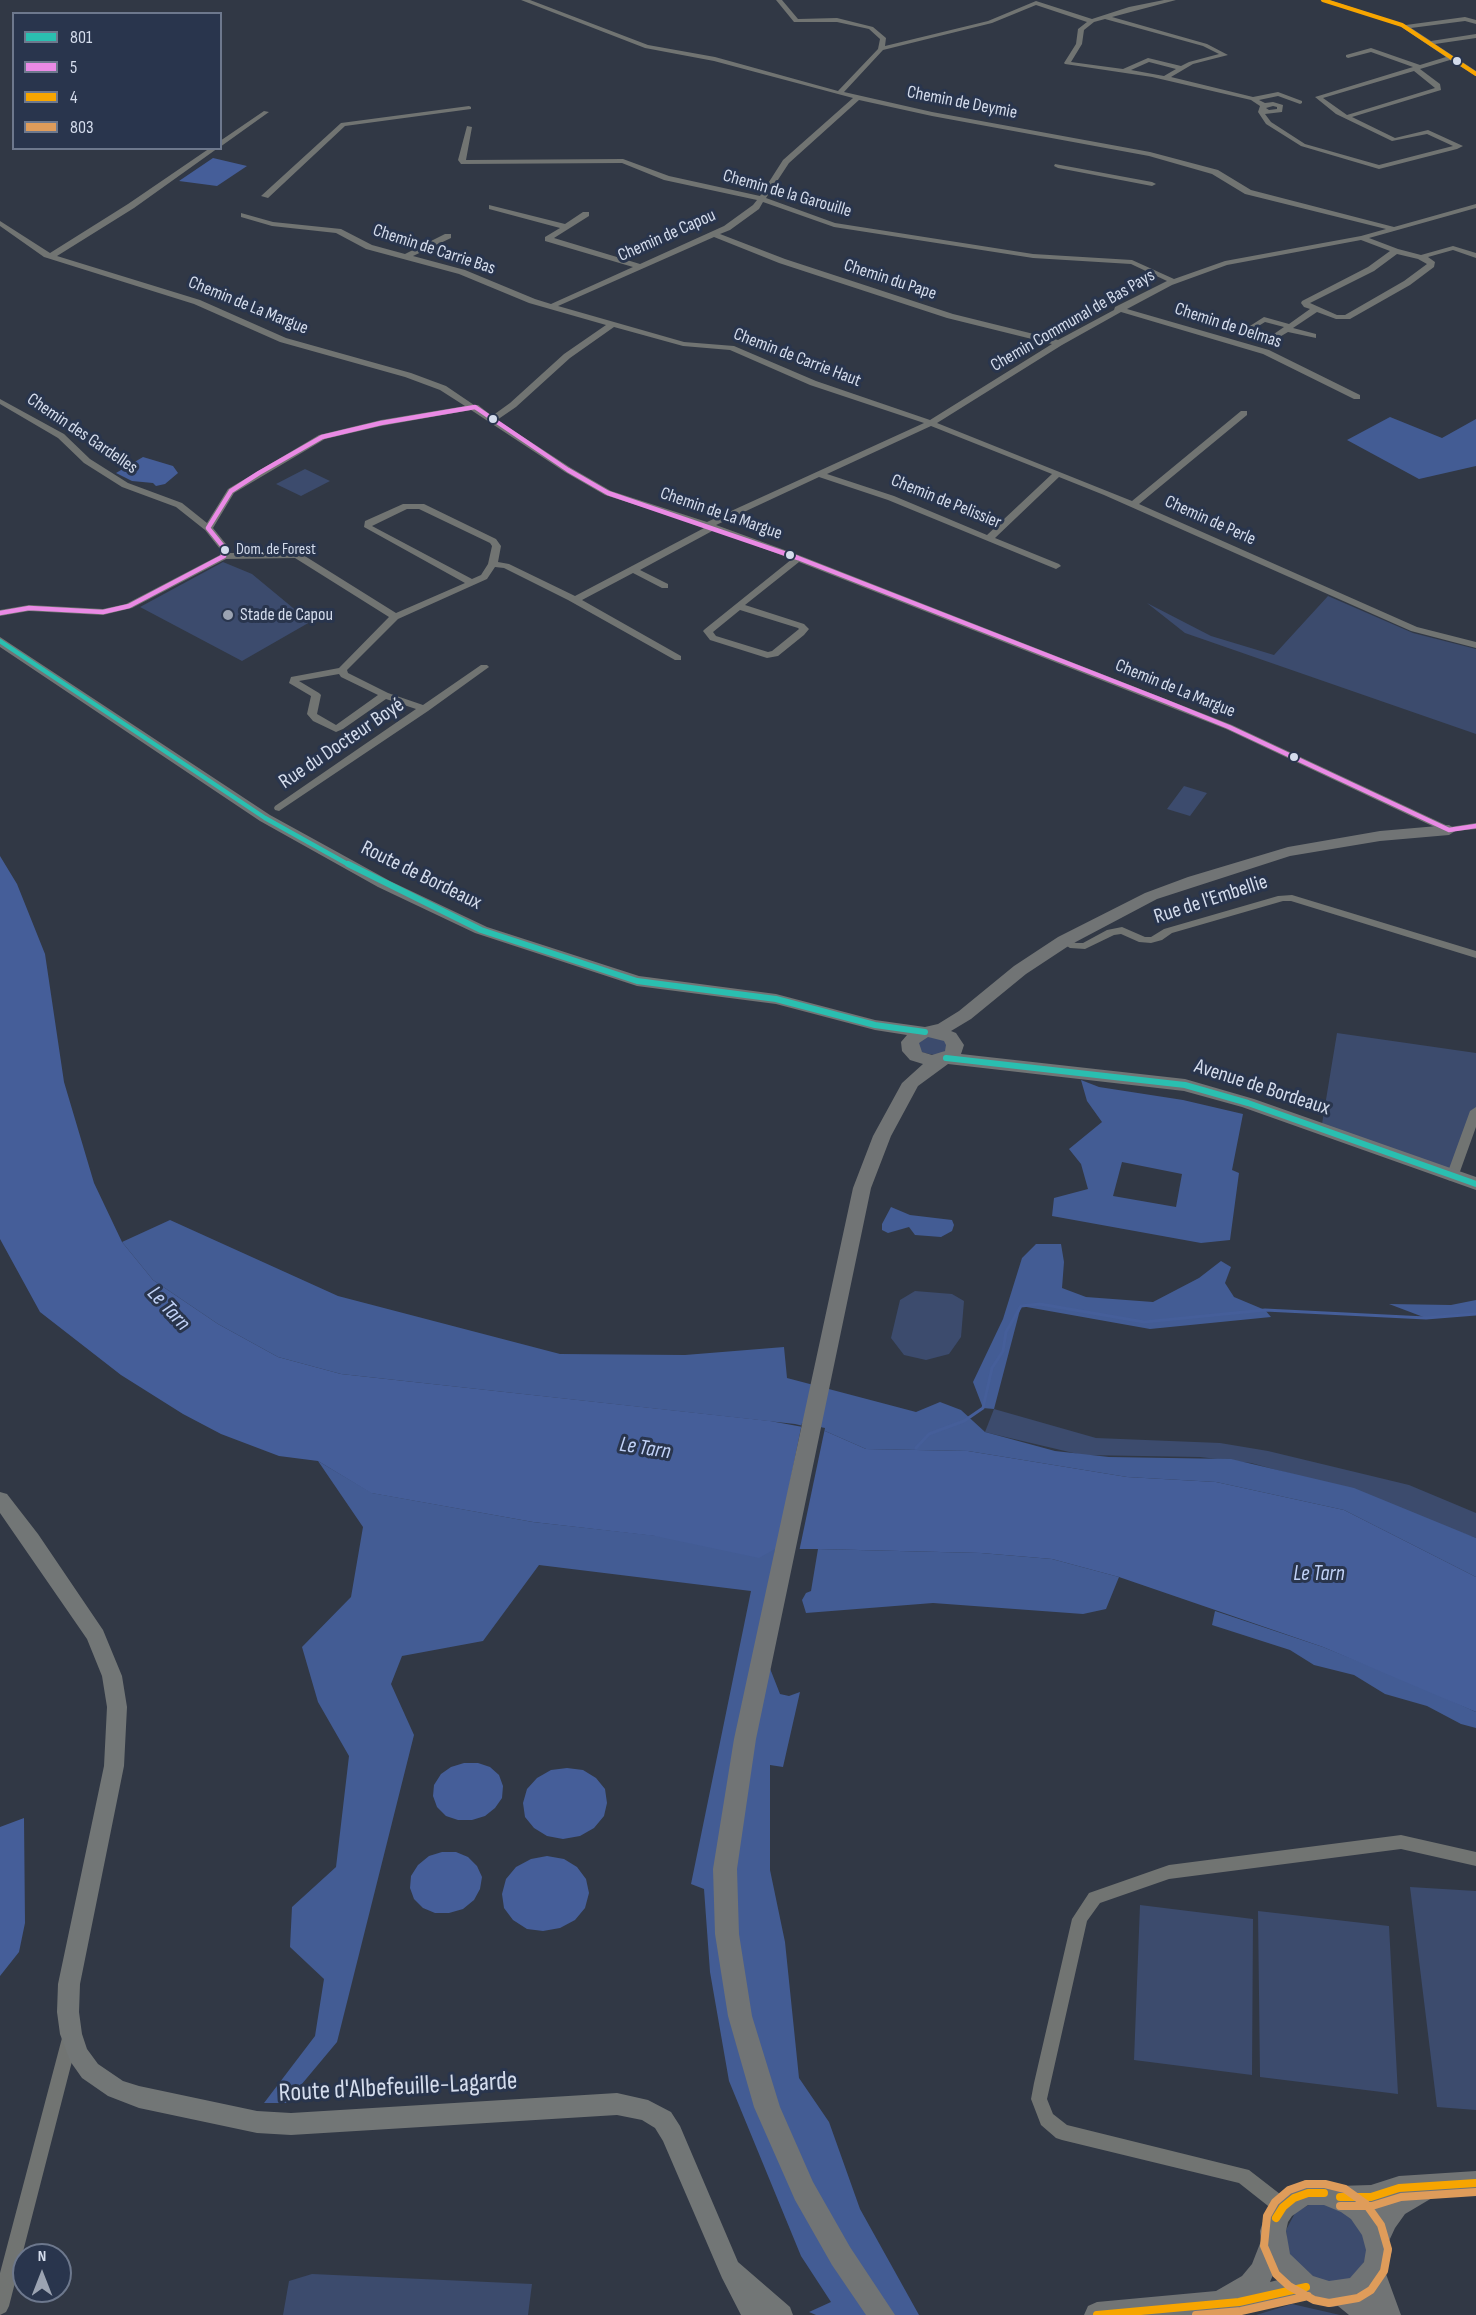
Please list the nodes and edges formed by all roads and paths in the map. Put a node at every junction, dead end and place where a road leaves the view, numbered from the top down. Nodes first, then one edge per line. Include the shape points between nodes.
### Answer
1 (524, 0) edge
2 (779, 0) edge
3 (1173, 0) edge
4 (1323, 0) edge
5 (1106, 17) junction
6 (1092, 21) junction
7 (1476, 22) edge
8 (1404, 27) junction
9 (1476, 36) edge
10 (1430, 43) junction
11 (1387, 45) dead end
12 (881, 49) junction
13 (1371, 50) junction
14 (1348, 56) dead end
15 (1453, 57) junction
16 (1417, 67) junction
17 (1181, 68) junction
18 (1124, 71) junction
19 (1476, 74) edge
20 (1165, 78) junction
21 (839, 93) junction
22 (1320, 96) junction
23 (858, 98) junction
24 (1253, 99) junction
25 (1300, 102) junction
26 (469, 108) dead end
27 (1264, 108) junction
28 (1279, 109) junction
29 (266, 112) dead end
30 (1346, 117) junction
31 (1272, 126) junction
32 (469, 127) dead end
33 (222, 144) edge
34 (212, 150) edge
35 (1058, 166) dead end
36 (1152, 184) dead end
37 (265, 196) dead end
38 (762, 199) junction
39 (1476, 206) edge
40 (492, 207) dead end
41 (586, 214) dead end
42 (244, 215) dead end
43 (0, 223) edge
44 (567, 227) junction
45 (1394, 229) junction
46 (716, 235) junction
47 (448, 236) dead end
48 (1362, 238) junction
49 (1396, 251) junction
50 (51, 256) junction
51 (1476, 256) edge
52 (405, 257) junction
53 (1421, 257) junction
54 (638, 266) junction
55 (1173, 281) junction
56 (550, 307) junction
57 (1118, 309) junction
58 (1316, 309) junction
59 (614, 323) junction
60 (1287, 327) junction
61 (1313, 336) dead end
62 (1272, 339) junction
63 (1059, 343) junction
64 (1257, 349) junction
65 (1357, 397) dead end
66 (0, 401) edge
67 (475, 407) junction
68 (1244, 413) dead end
69 (492, 420) junction
70 (931, 423) junction
71 (1058, 473) junction
72 (821, 475) junction
73 (1133, 504) junction
74 (711, 526) junction
75 (208, 528) junction
76 (990, 537) junction
77 (224, 556) junction
78 (798, 558) junction
79 (493, 564) junction
80 (1056, 566) dead end
81 (633, 570) junction
82 (472, 583) junction
83 (665, 586) dead end
84 (575, 600) junction
85 (741, 607) junction
86 (0, 613) edge
87 (395, 617) junction
88 (0, 641) edge
89 (1476, 645) edge
90 (678, 658) dead end
91 (484, 667) dead end
92 (342, 670) junction
93 (385, 695) junction
94 (425, 709) junction
95 (279, 808) dead end
96 (1476, 826) edge
97 (1449, 830) junction
98 (1064, 941) junction
99 (1476, 955) edge
100 (965, 1015) junction
101 (875, 1025) junction
102 (927, 1032) junction
103 (951, 1039) junction
104 (911, 1051) junction
105 (944, 1059) junction
106 (992, 1062) junction
107 (911, 1083) junction
108 (1476, 1111) edge
109 (1452, 1177) junction
110 (1476, 1184) edge
111 (0, 1500) edge
112 (1476, 1859) edge
113 (71, 2034) junction
114 (1476, 2183) edge
115 (1431, 2186) junction
116 (1340, 2197) junction
117 (1283, 2207) junction
118 (1377, 2239) junction
119 (1273, 2244) junction
120 (730, 2270) junction
121 (1373, 2273) junction
122 (1306, 2287) junction
123 (1341, 2294) junction
124 (1213, 2304) junction
125 (0, 2306) edge
126 (754, 2315) edge
127 (781, 2315) edge
128 (882, 2315) edge
129 (1097, 2315) edge
130 (1368, 2315) edge
131 (1388, 2315) edge

1 - 21 street, Chemin de Deymie via 647,47 715,59
2 - 12 street via 796,21 837,20 871,28 883,38
3 - 5 street
4 - 8 street
5 - 6 street
5 - 17 street via 1205,45 1225,55
6 - 12 street via 1036,3 990,22
6 - 18 street via 1081,29 1079,44 1067,63
7 - 8 street via 1465,19
8 - 10 street
9 - 10 street
10 - 15 street
11 - 13 street
12 - 21 street
13 - 14 street
13 - 16 street
15 - 16 street
15 - 19 street
16 - 22 street
16 - 30 street via 1439,89
17 - 18 street via 1148,60
17 - 20 street
18 - 20 street
20 - 24 street
21 - 23 street, Chemin de Deymie
22 - 25 street
22 - 30 street
23 - 38 street, Chemin de Capou via 786,162
23 - 45 street, Chemin de Deymie via 1150,154 1215,172 1248,192
24 - 25 street via 1278,94
24 - 27 street
25 - 28 street
26 - 37 street via 343,124
27 - 28 street
27 - 31 street via 1263,117
28 - 31 street
29 - 33 street
30 - 31 street via 1395,140 1428,132 1459,146 1379,167 1309,147
32 - 38 street, Chemin de la Garouille via 462,160 465,162 623,161 667,178
34 - 50 street
35 - 36 street
38 - 46 street, Chemin de Capou
38 - 55 street, Chemin de la Garouille via 834,225 1033,256 1131,262
39 - 45 street, Chemin Communal de Bas Pays
40 - 44 street
41 - 44 street
42 - 52 street, Chemin de Carrie Bas via 272,224 338,231 369,247
43 - 50 street, Chemin de La Margue
44 - 54 street via 548,239
45 - 48 street, Chemin Communal de Bas Pays
46 - 54 street, Chemin de Capou
46 - 63 street, Chemin du Pape via 950,316
47 - 52 street
48 - 49 street
48 - 55 street, Chemin Communal de Bas Pays via 1224,263
49 - 53 street
49 - 58 street via 1371,269 1305,303
50 - 67 street, Chemin de La Margue via 197,302 283,340 408,375 443,388
51 - 53 street via 1453,248
52 - 56 street, Chemin de Carrie Bas via 462,272
53 - 58 street via 1431,265 1347,317
54 - 56 street, Chemin de Capou
55 - 57 street, Chemin Communal de Bas Pays
56 - 59 street, Chemin de Carrie Bas
57 - 63 street, Chemin Communal de Bas Pays
57 - 64 street, Chemin de Delmas
58 - 60 street
59 - 69 street via 567,356
59 - 70 street, Chemin de Carrie Haut via 683,344 731,348 813,383
60 - 61 street
60 - 62 street
60 - 62 street via 1264,319 1246,331
62 - 64 street
63 - 70 street, Chemin Communal de Bas Pays
64 - 65 street, Chemin de Delmas
66 - 75 street, Chemin des Gardelles via 61,436 87,461 126,485 179,506
67 - 69 street, Chemin de La Margue
67 - 75 street via 322,437 231,491
68 - 73 street
69 - 74 street, Chemin de La Margue via 608,493
70 - 71 street, Chemin de Perle
70 - 72 street, Chemin Communal de Bas Pays
71 - 73 street, Chemin de Perle
71 - 76 street
72 - 74 street, Chemin Communal de Bas Pays
72 - 76 street, Chemin de Pelissier
73 - 89 street, Chemin de Perle via 1421,632
74 - 78 street, Chemin de La Margue
74 - 81 street, Chemin Communal de Bas Pays
75 - 77 street via 225,549
76 - 80 street, Chemin de Pelissier
77 - 86 street via 129,606 103,612 29,608
77 - 87 street via 297,555
78 - 85 street via 744,600
78 - 97 street, Chemin de La Margue via 1201,715
79 - 82 street via 484,577
79 - 82 street via 497,546 493,541 421,506 406,506 368,523 374,532
79 - 84 street via 506,566
81 - 83 street
81 - 84 street, Chemin Communal de Bas Pays
82 - 87 street
84 - 90 street
85 - 85 street via 801,626 804,629 775,654 767,655 713,638 708,631
87 - 92 street
88 - 101 main road, Route de Bordeaux via 265,818 461,922 624,978 776,999
91 - 94 street, Rue du Docteur Boyé
92 - 93 street, Rue du Docteur Boyé via 344,675
92 - 93 street, Rue du Docteur Boyé via 294,678 294,683 316,695 312,714 316,719 336,729
93 - 94 street, Rue du Docteur Boyé
94 - 95 street, Rue du Docteur Boyé
96 - 97 street
97 - 98 main road via 1332,843 1239,866 1151,896
98 - 99 street, Rue de l'Embellie via 1085,946 1122,930 1151,940 1168,931 1292,898
98 - 100 main road via 1020,970
100 - 102 main road via 944,1028
100 - 103 main road
101 - 102 main road, Route de Bordeaux
101 - 104 main road, Route de Bordeaux
102 - 103 main road, Route de Bordeaux
102 - 104 main road via 911,1039
103 - 105 main road via 954,1051
103 - 106 main road, Avenue de Bordeaux
104 - 105 main road, Avenue de Bordeaux via 924,1060
104 - 107 main road via 915,1064
105 - 106 main road, Avenue de Bordeaux
105 - 107 main road
106 - 109 main road, Avenue de Bordeaux via 1185,1085 1248,1103
107 - 128 main road via 866,1176 745,1739 725,1869 727,1935 740,2016 767,2107 804,2191 841,2256
108 - 109 street
109 - 110 main road, Avenue de Bordeaux
111 - 113 main road, Route d'Albefeuille-Lagarde via 96,1636 112,1676 117,1707 114,1766 69,1984
112 - 117 street via 1401,1842 1169,1872 1095,1898 1080,1919 1039,2099 1047,2119 1062,2132 1243,2176
113 - 120 main road, Route d'Albefeuille-Lagarde via 90,2071 116,2089 258,2122 325,2124 617,2104 648,2111 663,2121 677,2144
113 - 125 street
114 - 115 main road
115 - 116 main road via 1399,2188 1371,2197
115 - 118 main road via 1396,2205
116 - 117 main road via 1308,2193
116 - 118 main road via 1367,2219
117 - 119 main road via 1274,2224
118 - 121 main road
119 - 122 main road via 1284,2269
119 - 124 main road via 1261,2273 1251,2285
120 - 126 main road, Route d'Albefeuille-Lagarde
120 - 127 main road, Route d'Albefeuille-Lagarde
121 - 123 main road via 1359,2286
121 - 131 main road
122 - 123 main road
122 - 124 main road
123 - 130 main road
124 - 129 main road

